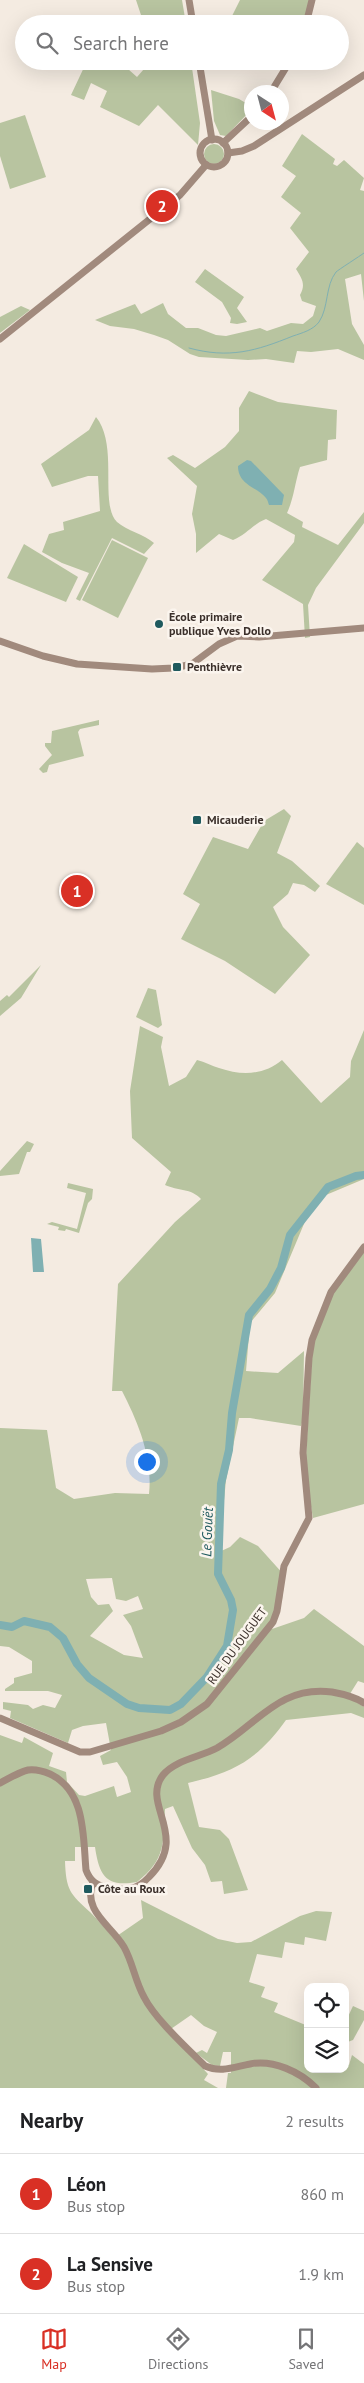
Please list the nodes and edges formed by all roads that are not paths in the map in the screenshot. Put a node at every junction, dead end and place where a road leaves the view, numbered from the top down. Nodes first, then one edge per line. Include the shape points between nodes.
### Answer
1 (189, 0) edge
2 (312, 0) edge
3 (191, 15) edge
4 (308, 15) edge
5 (200, 70) edge
6 (284, 70) edge
7 (364, 75) edge
8 (275, 85) edge
9 (244, 123) edge
10 (212, 140) junction
11 (223, 143) junction
12 (228, 154) junction
13 (206, 165) junction
14 (0, 339) edge
15 (364, 628) edge
16 (0, 641) edge
17 (364, 1247) edge
18 (364, 1703) edge
19 (0, 1718) edge
20 (0, 1783) edge
21 (93, 1882) junction
22 (316, 2088) edge

1 - 3 street
2 - 4 street
5 - 10 street
6 - 8 street
7 - 12 street via 254,146
9 - 11 street
10 - 11 street
10 - 13 street via 204,144 200,152
11 - 12 street
12 - 13 street via 222,165
13 - 14 street via 180,194
15 - 16 street via 237,636 219,644 192,664 152,669 77,664
17 - 19 street, RUE DU JOUGUET via 331,1292 312,1340 303,1453 309,1518 284,1566 273,1622 207,1704 161,1732 80,1752
18 - 21 street via 338,1693 299,1693 263,1713 230,1740 169,1770 158,1784 167,1834 167,1847 160,1864 143,1884 128,1890 106,1888
20 - 21 street via 27,1770 36,1770 55,1777 65,1785 78,1804 86,1870
21 - 22 street via 90,1890 93,1910 124,1947 144,1999 205,2066 214,2070 259,2062 270,2064 288,2069

